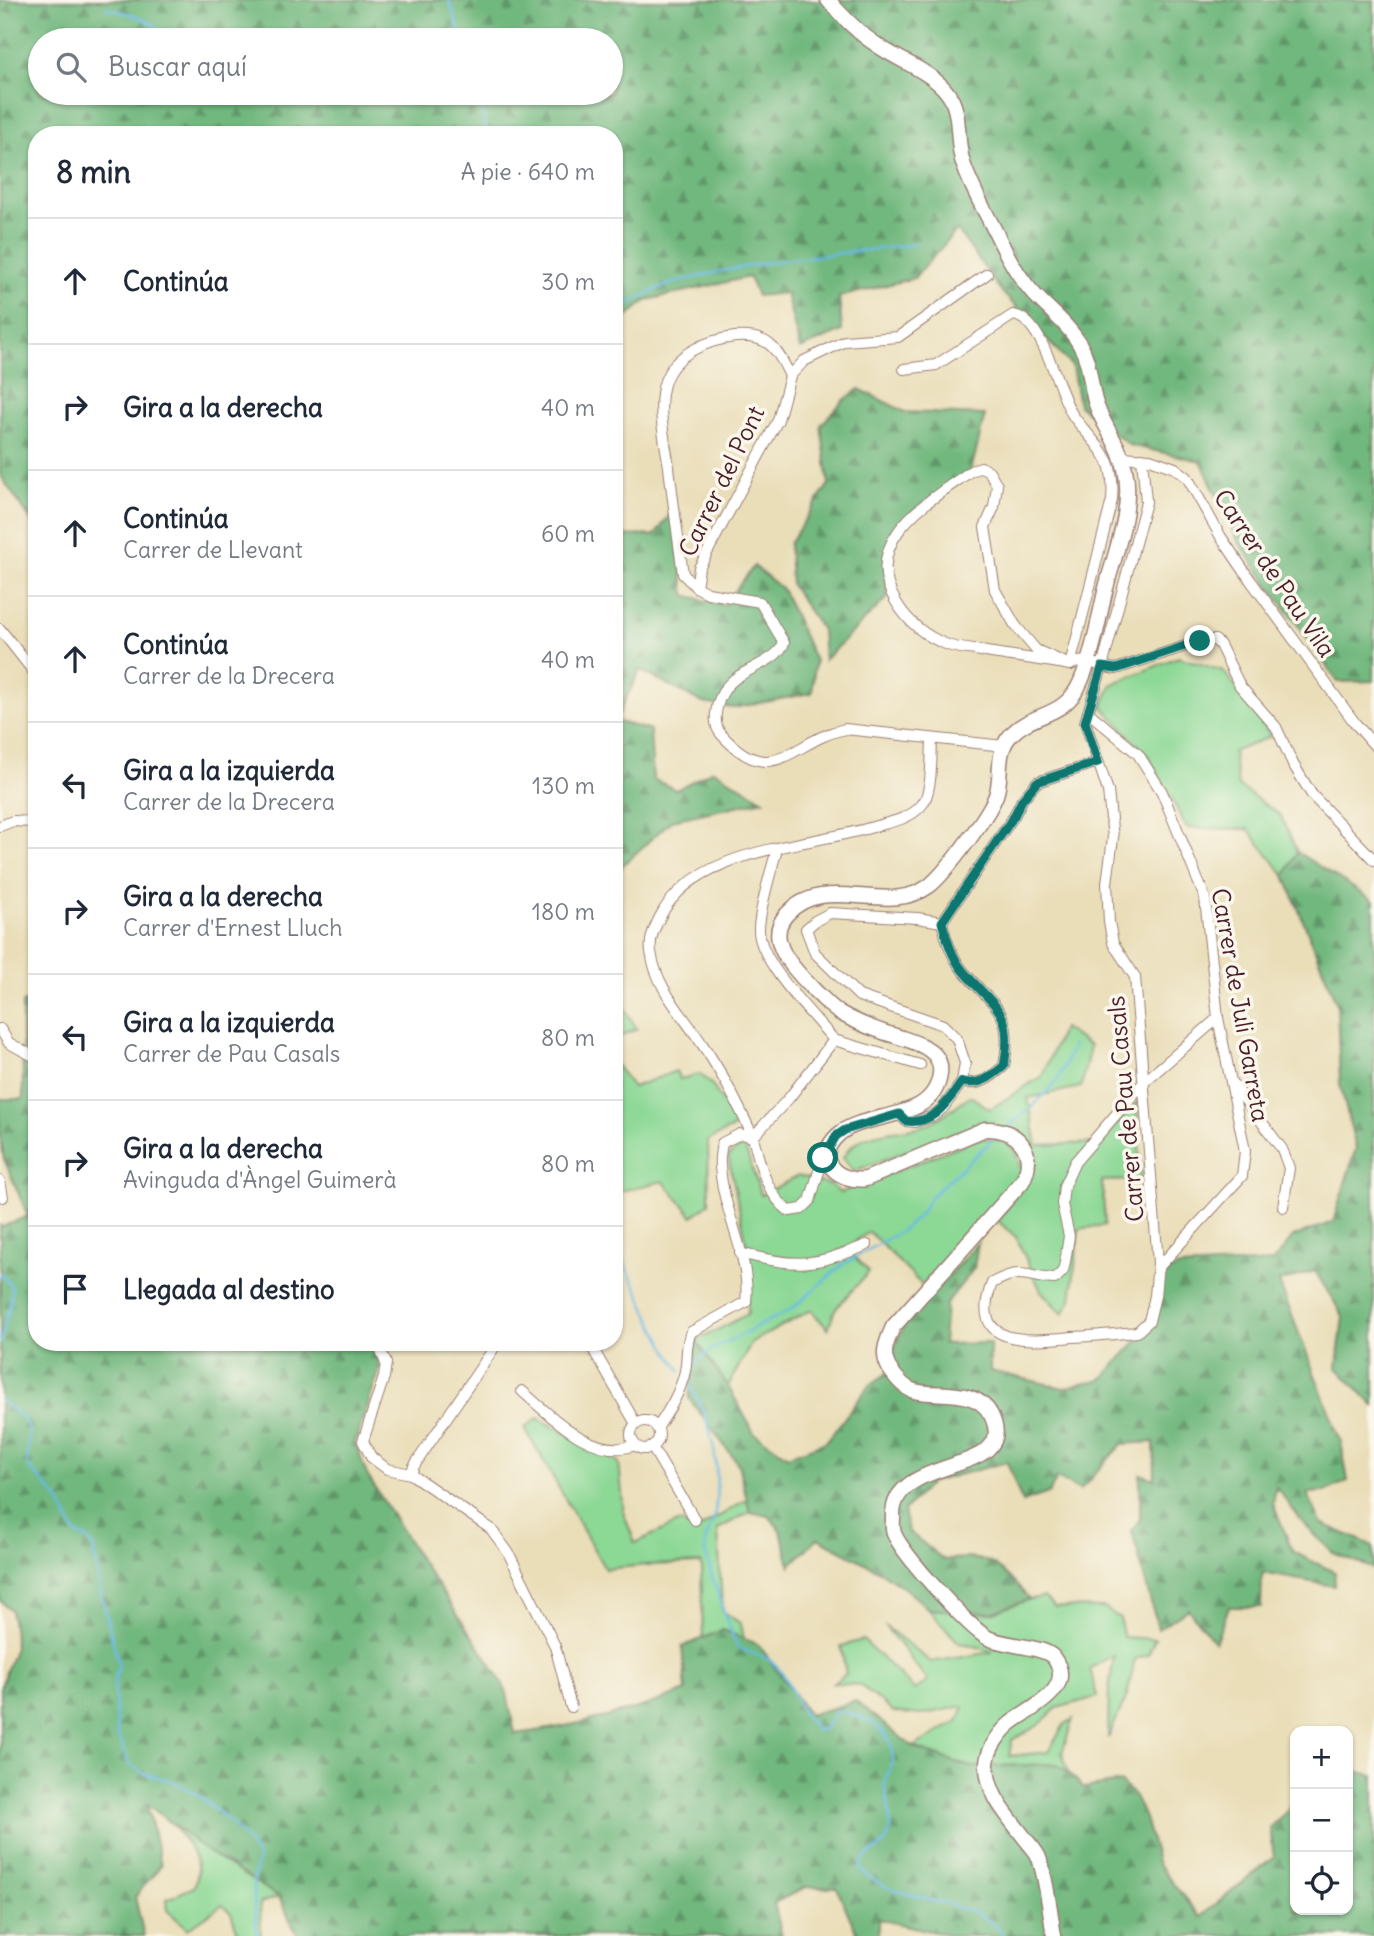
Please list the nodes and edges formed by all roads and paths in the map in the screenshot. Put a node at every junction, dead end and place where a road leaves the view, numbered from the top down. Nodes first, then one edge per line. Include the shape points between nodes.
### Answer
1 (828, 0) edge
2 (987, 275) dead end
3 (904, 369) dead end
4 (789, 376) junction
5 (1122, 457) junction
6 (1142, 458) junction
7 (696, 587) junction
8 (0, 629) edge
9 (1088, 661) junction
10 (28, 665) edge
11 (1070, 666) junction
12 (1102, 667) junction
13 (1080, 683) junction
14 (1096, 686) junction
15 (1088, 712) junction
16 (932, 739) junction
17 (1374, 745) edge
18 (1004, 746) junction
19 (1098, 762) junction
20 (28, 822) edge
21 (0, 826) edge
22 (777, 849) junction
23 (1374, 860) edge
24 (942, 922) junction
25 (1218, 1018) junction
26 (0, 1029) edge
27 (834, 1040) junction
28 (28, 1053) edge
29 (920, 1065) dead end
30 (962, 1082) junction
31 (1144, 1082) junction
32 (1231, 1082) junction
33 (899, 1114) junction
34 (753, 1137) junction
35 (828, 1153) junction
36 (836, 1173) junction
37 (816, 1178) junction
38 (0, 1181) edge
39 (3, 1197) dead end
40 (1283, 1207) dead end
41 (867, 1245) dead end
42 (740, 1254) junction
43 (1158, 1268) junction
44 (381, 1351) edge
45 (490, 1351) edge
46 (493, 1351) edge
47 (594, 1351) edge
48 (491, 1354) junction
49 (522, 1391) dead end
50 (636, 1424) junction
51 (658, 1427) junction
52 (635, 1445) junction
53 (652, 1447) junction
54 (411, 1474) junction
55 (695, 1520) dead end
56 (571, 1707) dead end
57 (1054, 1936) edge

1 - 5 main road via 872,42 948,94 956,109 961,157 972,185 1015,271 1080,344 1096,403
2 - 4 street via 898,337 845,341 804,361
3 - 11 street via 936,365 1013,315 1019,316 1034,331 1073,415 1106,458 1112,475 1112,500
4 - 7 street, Carrer del Pont via 778,420 699,568
4 - 7 street via 779,352 765,340 747,336 719,339 693,349 665,381 662,411 683,574
5 - 6 street, Carrer de Pau Vila
5 - 9 main road via 1126,504
6 - 12 street, Carrer de Pau Casals via 1146,502
6 - 17 street, Carrer de Pau Vila via 1175,468 1186,477 1251,581
7 - 16 street, Carrer del Pont via 760,602 784,643 781,651 725,688 716,709 717,730 737,752 762,762 789,756 829,732 845,729
8 - 10 street
9 - 11 street
9 - 12 street
9 - 13 main road
11 - 11 street via 1037,650 1015,625 995,590 985,527 997,485 989,471 981,467 971,471 912,513 886,555 885,573 888,589 919,630 948,645
11 - 13 street
12 - 14 street, Carrer de Pau Casals
12 - 23 street via 1116,669 1215,640 1240,686 1276,727 1312,795
13 - 14 street
13 - 18 main road via 1070,700 1013,732
14 - 15 street, Carrer de Pau Casals
15 - 19 street, Carrer de Pau Casals via 1085,722
15 - 25 street, Carrer de Juli Garreta via 1138,754 1162,792 1205,898
16 - 18 street, Carrer del Pont
16 - 22 street via 931,775 923,804 906,818
18 - 33 main road via 992,807 935,882 916,895 894,899 835,894 807,900 788,912 778,928 781,950 794,970 836,1012 935,1053 940,1073 934,1090
19 - 24 street via 1037,782
19 - 31 street, Carrer de Pau Casals via 1108,791 1113,838 1107,883 1109,922 1114,943 1135,977
20 - 21 street
22 - 27 street via 758,930 762,946 774,969
22 - 34 street via 747,855 684,886 668,900 651,933 655,972 731,1089
24 - 30 street via 948,946 962,970 1004,1017 1008,1043 1004,1066 984,1082
24 - 30 street via 830,913 806,929 815,953 859,996 943,1024 957,1039 965,1063
25 - 31 street
25 - 32 street, Carrer de Juli Garreta
26 - 28 street via 9,1043
27 - 29 street
27 - 34 street
30 - 33 street via 933,1116 915,1122
31 - 43 street, Carrer de Pau Casals
31 - 43 street, Carrer de Pau Casals via 1075,1162 1062,1204 1069,1236 1063,1271 1055,1279 1021,1272 992,1283 986,1297 987,1315 995,1329 1028,1341 1137,1332 1149,1321
32 - 40 street via 1282,1149 1289,1168
32 - 43 street, Carrer de Juli Garreta via 1245,1152 1242,1176
33 - 35 main road via 845,1130 836,1136
34 - 37 street via 768,1183 778,1203 789,1211 802,1209 810,1201
34 - 42 street via 740,1134 722,1143 719,1164
35 - 36 main road
35 - 37 street
36 - 37 street
36 - 57 main road via 854,1181 866,1179 985,1129 1016,1136 1027,1153 1022,1182 893,1327 883,1350 887,1366 905,1386 975,1400 990,1411 996,1426 993,1443 983,1454 922,1474 903,1489 892,1506 893,1532 903,1551 972,1626 1004,1644 1039,1649 1053,1657 1059,1671 1050,1696 1010,1724 996,1740 987,1762 1000,1807 1039,1856
38 - 39 street
41 - 42 street via 814,1263 784,1263
42 - 51 street via 748,1284 746,1301 691,1332 685,1371
44 - 54 street via 386,1363 384,1377 363,1441 371,1457 387,1469
45 - 48 street
46 - 48 street
47 - 50 street
48 - 54 street
49 - 52 street via 590,1443 615,1450
50 - 51 street via 645,1420
50 - 52 street via 631,1434
51 - 53 street via 660,1439
52 - 53 street
53 - 55 street
54 - 56 street via 491,1528 508,1552 555,1646

